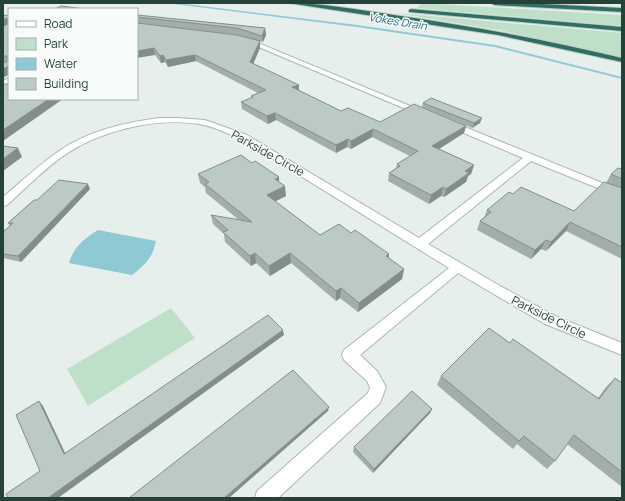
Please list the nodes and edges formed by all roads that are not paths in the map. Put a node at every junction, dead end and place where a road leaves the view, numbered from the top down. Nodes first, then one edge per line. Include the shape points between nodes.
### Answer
1 (291, 3) edge
2 (328, 3) edge
3 (494, 3) edge
4 (374, 7) dead end
5 (405, 10) dead end
6 (622, 10) edge
7 (622, 29) edge
8 (238, 38) edge
9 (622, 60) edge
10 (428, 115) edge
11 (443, 121) edge
12 (530, 157) junction
13 (622, 196) edge
14 (3, 203) edge
15 (420, 244) junction
16 (458, 267) junction
17 (622, 349) edge
18 (264, 498) edge

1 - 9 highway via 472,28 548,42
2 - 4 highway
3 - 6 highway
5 - 7 highway
8 - 10 street via 254,42
11 - 12 street
12 - 13 street
12 - 15 street
14 - 15 street, Parkside Circle via 65,151 79,143 130,126 167,120 193,121 216,126 244,137
15 - 16 street, Parkside Circle
16 - 17 street, Parkside Circle via 550,320
16 - 18 street via 349,355 372,376 378,387 374,398

